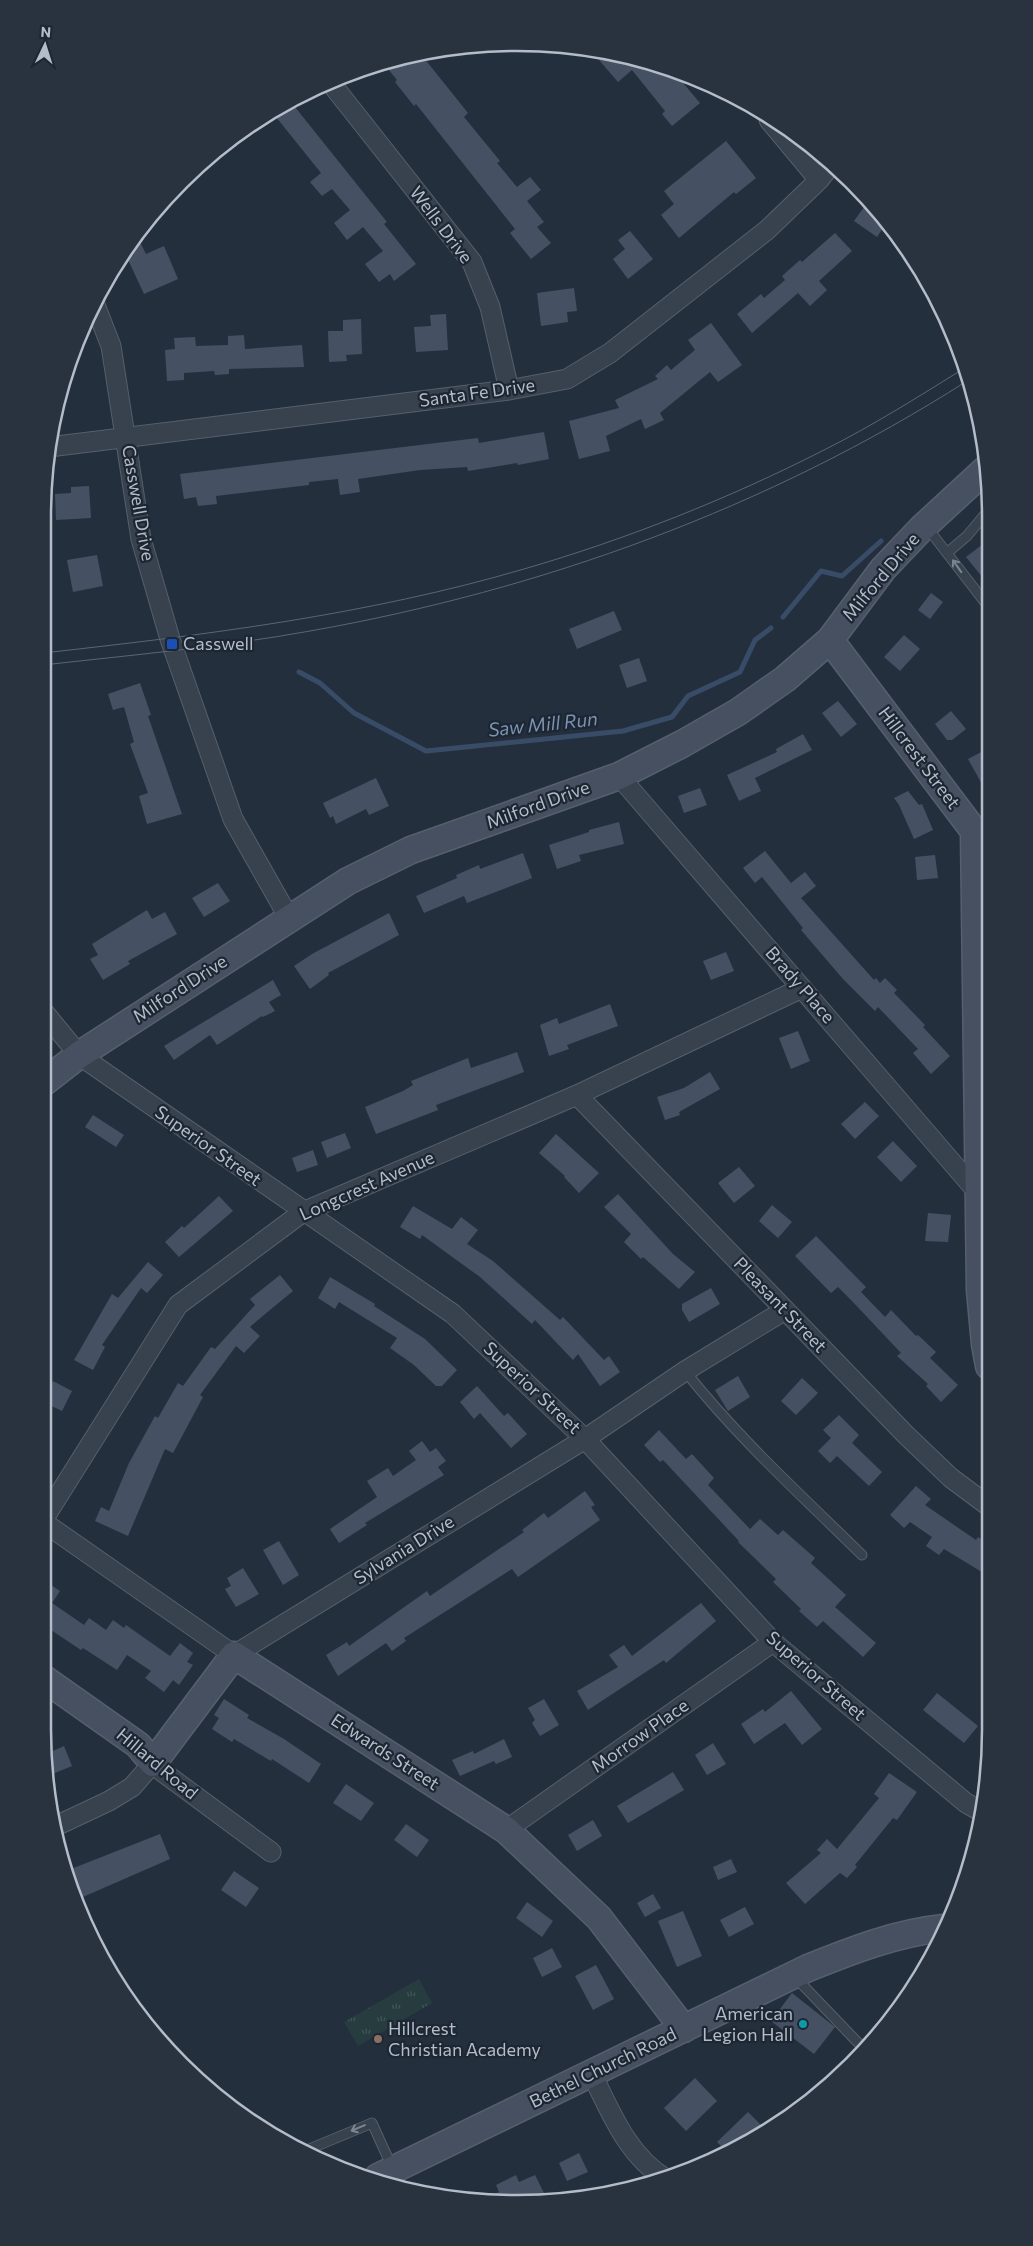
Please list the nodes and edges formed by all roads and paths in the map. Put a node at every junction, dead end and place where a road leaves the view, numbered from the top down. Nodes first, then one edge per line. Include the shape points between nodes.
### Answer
1 (335, 88) edge
2 (791, 141) edge
3 (825, 173) edge
4 (98, 313) edge
5 (509, 390) junction
6 (125, 436) junction
7 (57, 446) edge
8 (980, 475) edge
9 (982, 518) edge
10 (925, 525) junction
11 (948, 552) junction
12 (982, 598) edge
13 (830, 640) junction
14 (618, 776) junction
15 (289, 918) junction
16 (802, 988) junction
17 (51, 1022) edge
18 (79, 1055) junction
19 (51, 1076) edge
20 (577, 1095) junction
21 (980, 1195) junction
22 (303, 1212) junction
23 (982, 1216) edge
24 (982, 1264) edge
25 (785, 1310) junction
26 (982, 1312) edge
27 (685, 1371) junction
28 (585, 1439) junction
29 (982, 1501) edge
30 (51, 1507) edge
31 (51, 1527) edge
32 (862, 1555) dead end
33 (773, 1642) junction
34 (234, 1655) junction
35 (51, 1684) edge
36 (154, 1763) junction
37 (975, 1808) edge
38 (61, 1824) edge
39 (506, 1830) junction
40 (271, 1852) dead end
41 (937, 1929) edge
42 (793, 1975) junction
43 (684, 2029) junction
44 (859, 2044) edge
45 (592, 2074) junction
46 (312, 2148) edge
47 (386, 2173) edge
48 (656, 2173) edge

1 - 5 street, Wells Drive via 472,262 490,307
2 - 3 street
3 - 5 street, Santa Fe Drive via 767,230 610,353 567,379
4 - 6 street, Casswell Drive via 111,346
5 - 6 street, Santa Fe Drive
6 - 7 street, Santa Fe Drive
6 - 15 street, Casswell Drive via 140,539 174,650 233,819
8 - 10 street, Milford Drive
9 - 11 lane
10 - 11 lane
10 - 13 street, Milford Drive via 883,569
12 -> 11 lane
13 - 14 street, Milford Drive via 785,679 738,712
13 - 21 street, Hillcrest Street via 974,831
14 - 15 street, Milford Drive via 411,850 348,881
14 - 16 street, Brady Place
15 - 18 street, Milford Drive
16 - 20 street, Longcrest Avenue
16 - 21 street, Brady Place
17 - 18 street, Superior Street
18 - 19 street, Milford Drive
18 - 22 street, Superior Street
20 - 22 street, Longcrest Avenue
20 - 25 street, Pleasant Street
21 - 23 street, Hillcrest Street
22 - 28 street, Superior Street via 454,1314
22 - 30 street, Longcrest Avenue via 178,1305
24 - 26 street, Hillcrest Street
25 - 27 street, Sylvania Drive
25 - 29 street, Pleasant Street via 950,1478
27 - 28 street, Sylvania Drive
27 - 32 lane via 743,1438
28 - 33 street, Superior Street
28 - 34 street, Sylvania Drive
31 - 34 street, Edwards Street
33 - 37 street, Superior Street
33 - 39 street, Morrow Place
34 - 36 street, Sylvania Drive
34 - 39 street, Edwards Street
35 - 36 street, Hillard Road via 138,1745
36 - 38 street, Sylvania Drive via 132,1786 109,1801
36 - 40 street, Hillard Road
39 - 43 street, Edwards Street via 599,1918
41 - 42 street, Bethel Church Road via 912,1932 858,1947
42 - 43 street, Bethel Church Road
42 - 44 lane
43 - 45 street, Bethel Church Road
45 - 47 street, Bethel Church Road
45 - 48 street via 615,2122 634,2150
47 -> 46 lane via 372,2122

